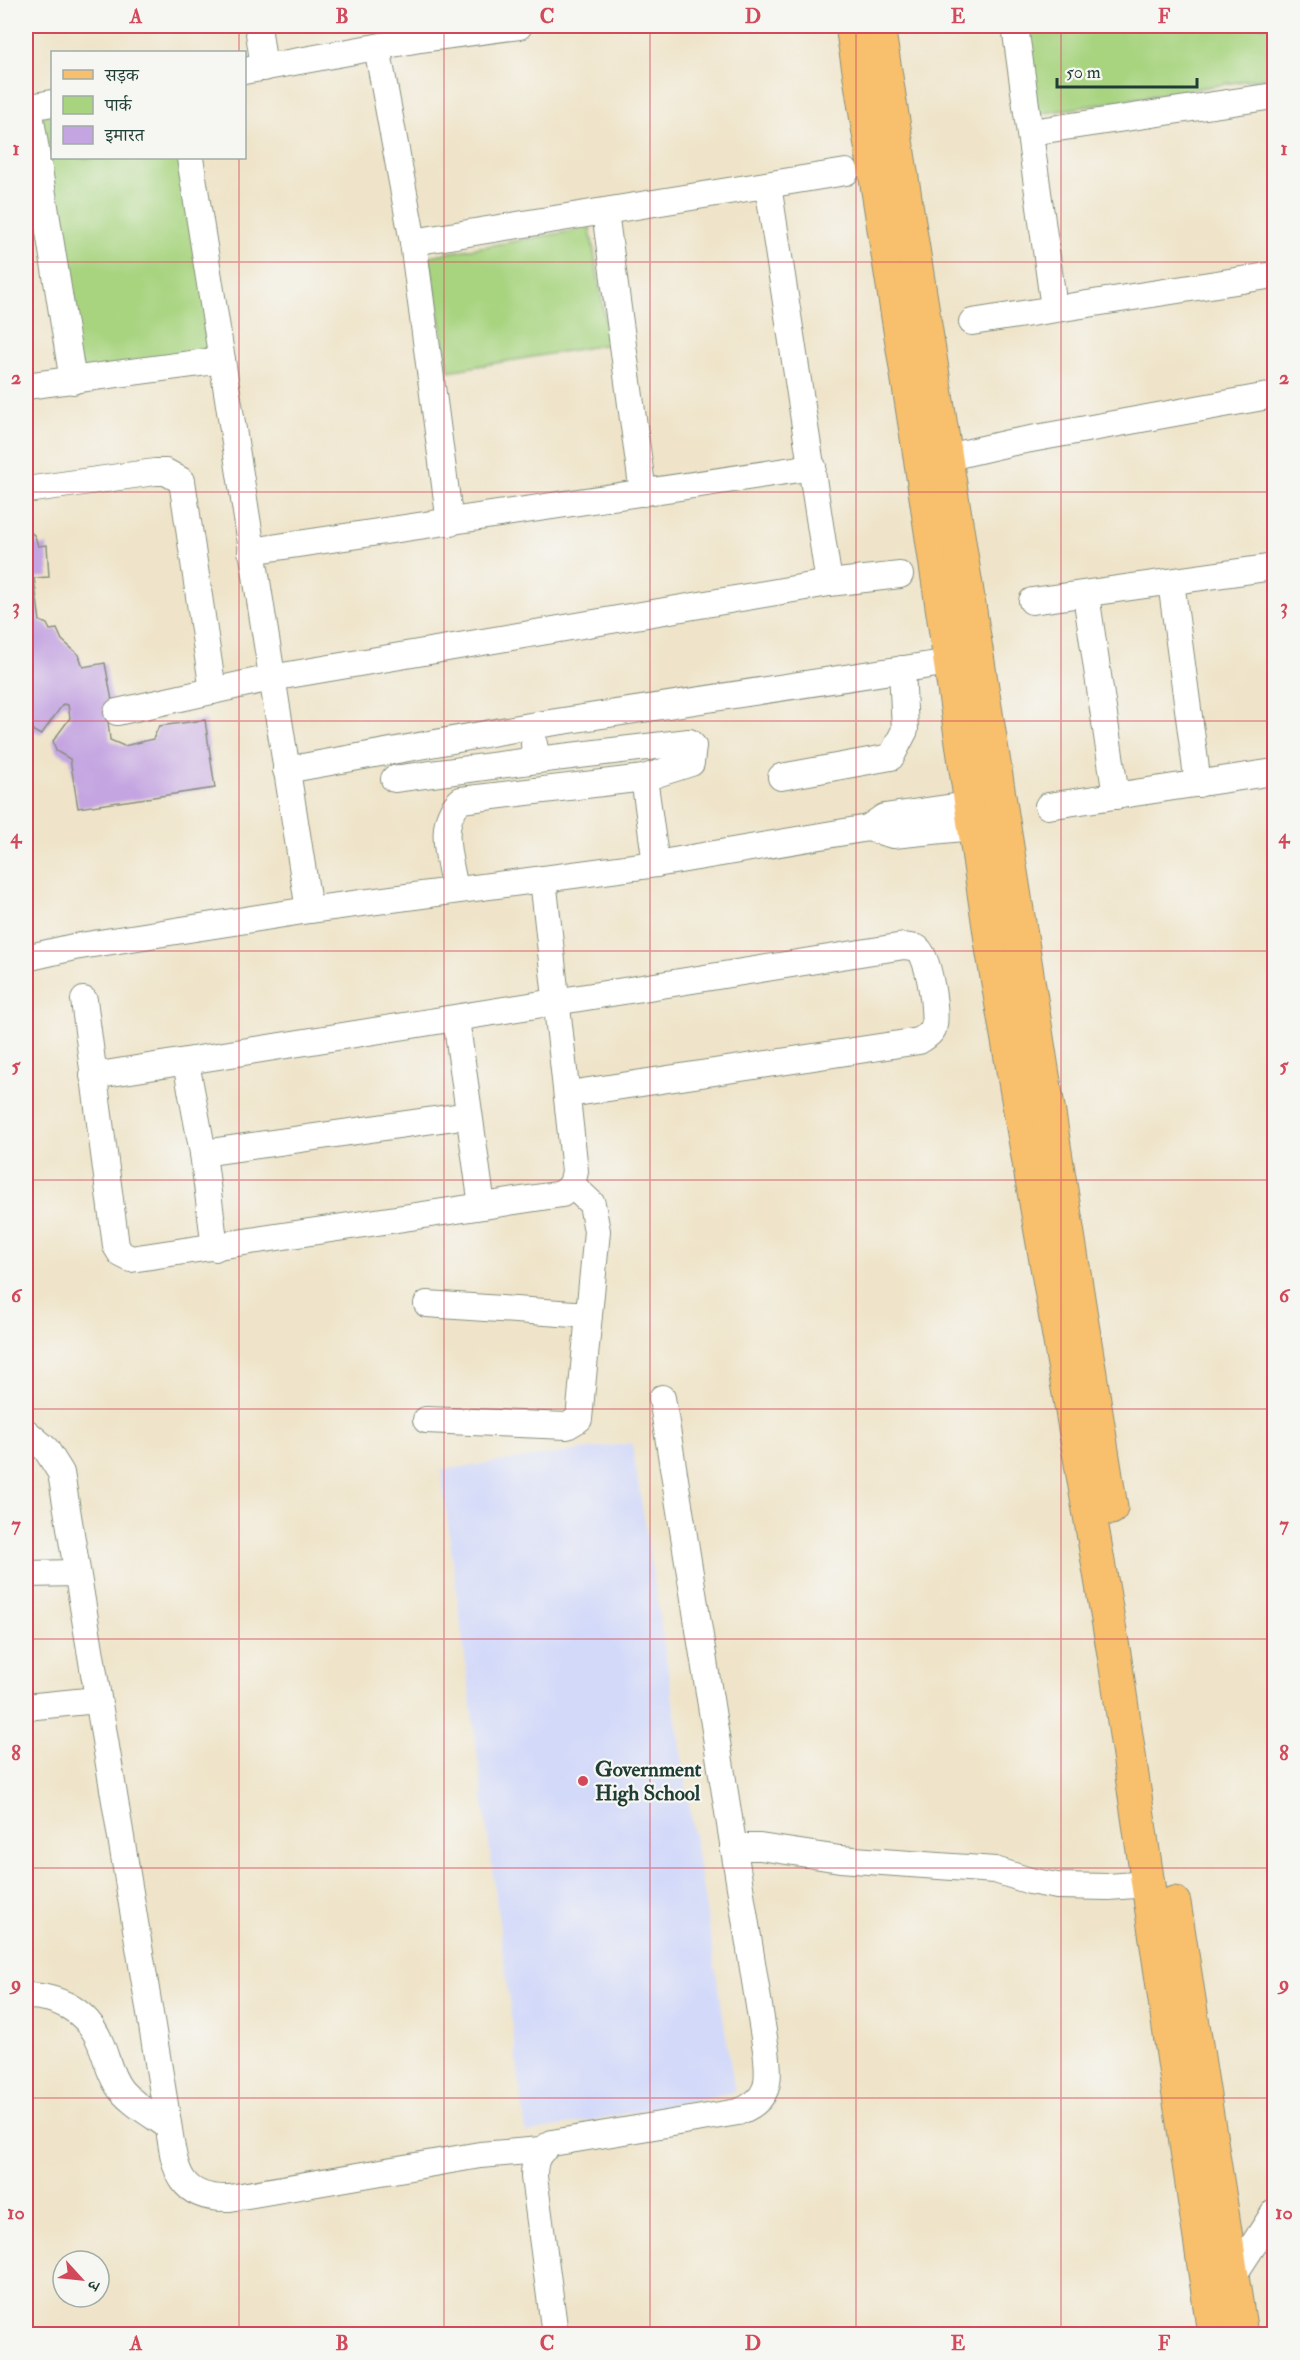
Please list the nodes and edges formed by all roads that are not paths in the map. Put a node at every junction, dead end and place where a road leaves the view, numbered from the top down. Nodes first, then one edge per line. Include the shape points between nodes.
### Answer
1 (258, 26) edge
2 (519, 26) edge
3 (852, 26) edge
4 (878, 26) edge
5 (1015, 26) edge
6 (419, 32) edge
7 (377, 48) junction
8 (254, 70) edge
9 (1275, 96) edge
10 (36, 106) edge
11 (1031, 132) junction
12 (190, 159) edge
13 (846, 172) dead end
14 (768, 185) junction
15 (605, 212) junction
16 (413, 242) junction
17 (1275, 274) edge
18 (1054, 308) junction
19 (972, 322) dead end
20 (222, 360) junction
21 (73, 381) junction
22 (26, 386) edge
23 (1275, 395) edge
24 (933, 460) junction
25 (813, 467) junction
26 (26, 490) edge
27 (643, 493) junction
28 (450, 523) junction
29 (251, 551) junction
30 (1275, 567) edge
31 (900, 575) dead end
32 (1171, 582) junction
33 (829, 583) junction
34 (1086, 595) junction
35 (1032, 602) dead end
36 (950, 662) junction
37 (902, 669) junction
38 (271, 678) junction
39 (213, 691) junction
40 (117, 712) dead end
41 (530, 726) junction
42 (537, 760) junction
43 (286, 770) junction
44 (1275, 772) edge
45 (644, 777) junction
46 (781, 777) dead end
47 (394, 779) dead end
48 (1198, 784) junction
49 (1116, 796) junction
50 (1048, 806) dead end
51 (986, 814) junction
52 (656, 864) junction
53 (543, 879) junction
54 (455, 889) junction
55 (309, 910) junction
56 (26, 958) edge
57 (84, 1000) dead end
58 (557, 1002) junction
59 (456, 1018) junction
60 (186, 1063) junction
61 (93, 1076) junction
62 (569, 1094) junction
63 (469, 1115) junction
64 (203, 1153) junction
65 (572, 1185) junction
66 (482, 1206) junction
67 (215, 1248) junction
68 (427, 1304) dead end
69 (589, 1315) junction
70 (662, 1398) dead end
71 (426, 1420) dead end
72 (26, 1432) edge
73 (76, 1573) junction
74 (26, 1574) edge
75 (98, 1700) junction
76 (26, 1707) edge
77 (733, 1847) junction
78 (1148, 1884) junction
79 (26, 1996) edge
80 (168, 2126) junction
81 (541, 2150) junction
82 (1275, 2213) edge
83 (1220, 2279) junction
84 (555, 2334) edge
85 (1214, 2334) edge
86 (1241, 2334) edge

1 - 8 street
2 - 6 street
3 - 24 main road
4 - 24 main road
5 - 11 street
6 - 7 street
7 - 8 street
7 - 16 street
9 - 11 street
10 - 21 street
11 - 18 street
12 - 20 street
13 - 14 street
14 - 15 street
14 - 25 street
15 - 16 street
15 - 27 street
16 - 28 street
17 - 18 street
18 - 19 street
20 - 21 street
20 - 29 street
21 - 22 street
23 - 24 street
24 - 36 main road
24 - 51 main road
25 - 27 street
25 - 33 street
26 - 39 street via 155,472 166,472 182,481
27 - 28 street
28 - 29 street
29 - 38 street
30 - 32 street
31 - 33 street
32 - 34 street
32 - 48 street
33 - 38 street
34 - 35 street
34 - 49 street
36 - 37 street
36 - 51 main road
37 - 41 street
37 - 46 street via 905,730 891,757
38 - 39 street
38 - 43 street
39 - 40 street
41 - 42 street
41 - 43 street
42 - 45 street via 681,741 693,746 691,763
42 - 47 street
43 - 55 street
44 - 48 street
45 - 52 street
45 - 54 street via 461,800 453,807 446,827
48 - 49 street
49 - 50 street
51 - 52 street via 893,835 868,828
51 - 78 main road via 994,966 1115,1660
51 - 83 main road
52 - 53 street
53 - 54 street
53 - 58 street
54 - 55 street
55 - 56 street
57 - 61 street
58 - 59 street
58 - 62 street
58 - 62 street via 904,946 921,951 935,1015 933,1029 919,1041
59 - 60 street
59 - 63 street
60 - 61 street
60 - 64 street
61 - 67 street via 116,1246 121,1254 131,1259
62 - 65 street via 575,1171
63 - 64 street
63 - 66 street
64 - 67 street
65 - 66 street via 562,1194
65 - 69 street via 592,1204 596,1216
66 - 67 street
68 - 69 street
69 - 71 street via 579,1419 567,1426
70 - 77 street
72 - 73 street via 46,1449 61,1473
73 - 74 street
73 - 75 street
75 - 76 street
75 - 80 street
77 - 78 street via 995,1870 1058,1886
77 - 81 street via 766,2050 768,2069 763,2097 738,2112 552,2143
78 - 83 main road
79 - 80 street via 48,1997 72,2008 100,2041 110,2072 121,2090
80 - 81 street via 177,2172 183,2183 209,2199 488,2154
81 - 84 street via 534,2162 534,2177
82 - 83 street
83 - 85 main road
83 - 86 main road

